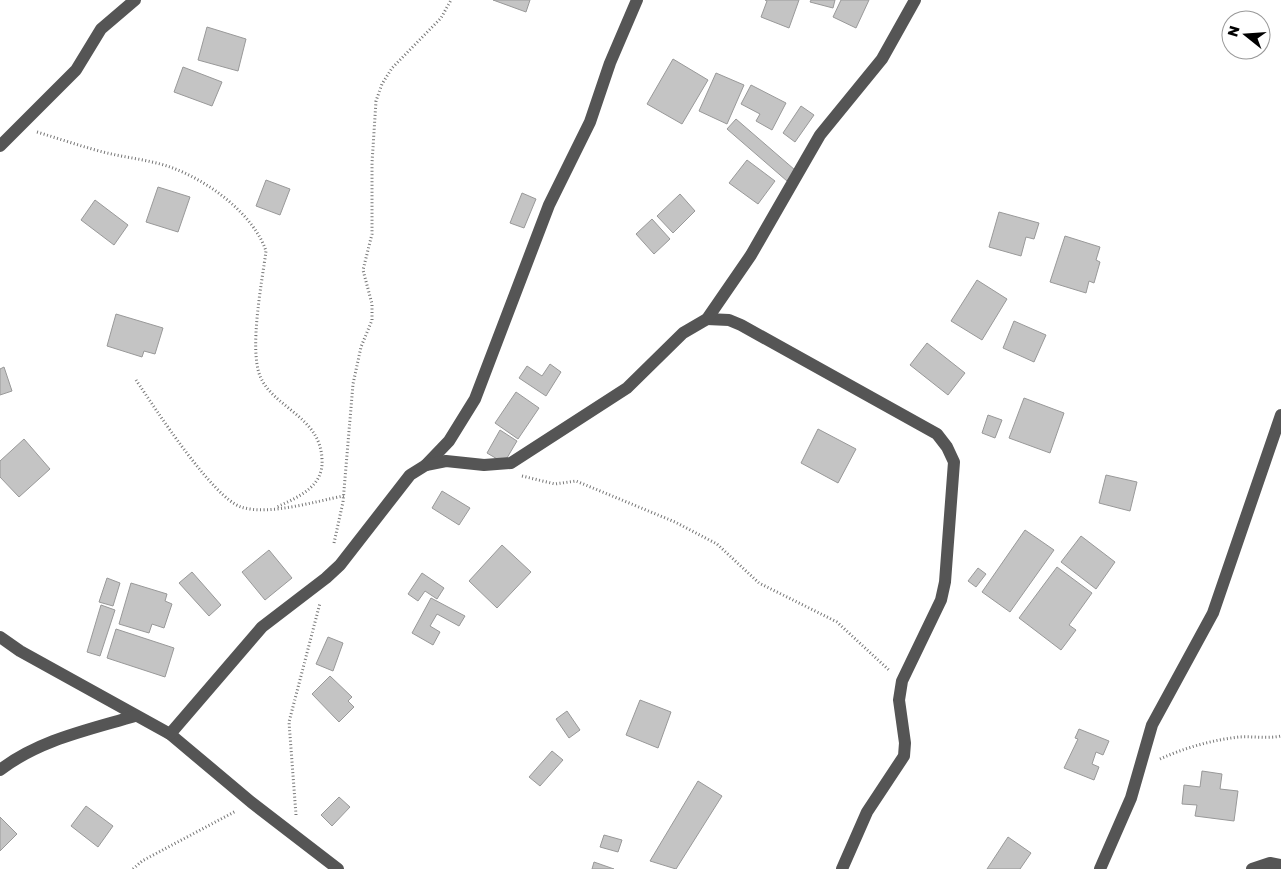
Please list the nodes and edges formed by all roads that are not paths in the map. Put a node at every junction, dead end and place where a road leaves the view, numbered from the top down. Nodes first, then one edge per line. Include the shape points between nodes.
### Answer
1 (135, 0) edge
2 (637, 0) edge
3 (915, 0) edge
4 (0, 146) edge
5 (708, 319) junction
6 (1281, 415) edge
7 (426, 465) junction
8 (0, 637) edge
9 (134, 716) junction
10 (170, 734) junction
11 (0, 770) edge
12 (1281, 864) edge
13 (338, 869) edge
14 (842, 869) edge
15 (1100, 869) edge
16 (1252, 869) edge

1 - 4 street via 101,29 76,70
2 - 7 street via 610,63 590,122 549,204 475,400 449,441
3 - 5 street via 882,59 820,135 751,254
5 - 7 street via 683,333 627,388 511,463 494,465 458,461
5 - 14 street via 729,320 741,325 937,434 954,462 941,600 902,681 899,700 904,756 867,812
6 - 15 street via 1213,613 1152,725 1128,806
7 - 10 street via 410,475 340,565 262,627
8 - 9 street via 20,652
9 - 10 street
9 - 11 street via 51,741
10 - 13 street
12 - 16 street via 1270,863

